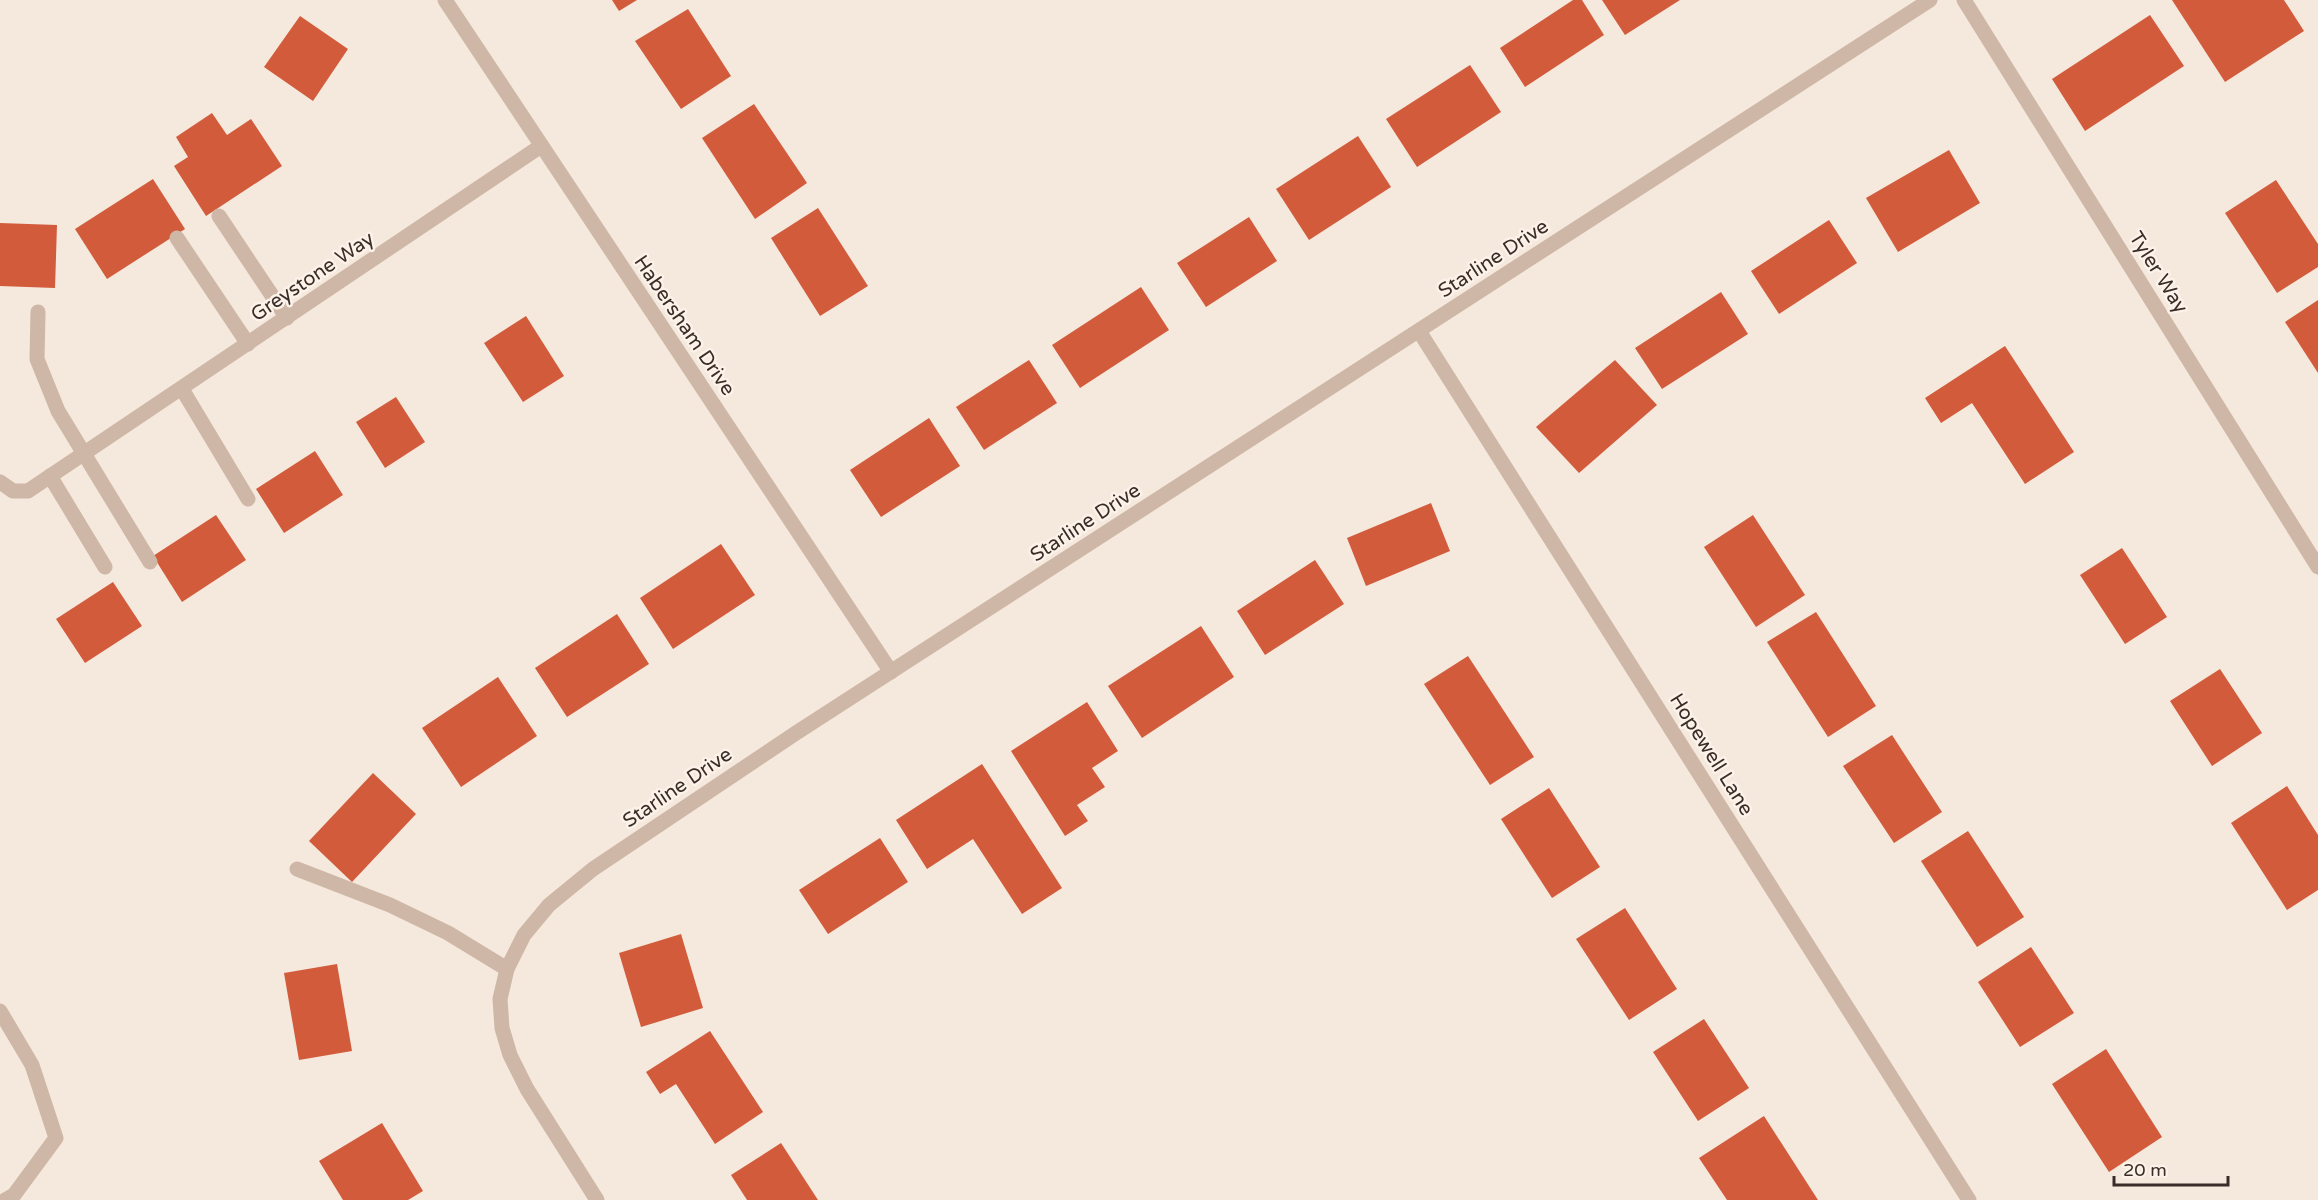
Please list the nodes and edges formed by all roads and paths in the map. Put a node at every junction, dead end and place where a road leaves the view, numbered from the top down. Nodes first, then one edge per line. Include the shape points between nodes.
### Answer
1 (445, 0) edge
2 (1930, 0) edge
3 (1964, 0) edge
4 (541, 146) junction
5 (219, 216) dead end
6 (177, 238) dead end
7 (38, 312) dead end
8 (287, 318) junction
9 (1419, 331) junction
10 (248, 344) junction
11 (182, 389) junction
12 (84, 455) junction
13 (50, 476) junction
14 (0, 482) edge
15 (248, 499) dead end
16 (150, 562) dead end
17 (105, 567) dead end
18 (2318, 567) edge
19 (891, 672) junction
20 (297, 868) dead end
21 (507, 969) junction
22 (0, 1011) edge
23 (5, 1200) edge
24 (597, 1200) edge
25 (1970, 1200) edge

1 - 4 street, Habersham Drive
2 - 9 street, Starline Drive
3 - 18 street, Tyler Way
4 - 8 street, Greystone Way
4 - 19 street, Habersham Drive
5 - 8 street
6 - 10 street
7 - 12 street via 37,359 58,411
8 - 10 street, Greystone Way
9 - 19 street, Starline Drive
9 - 25 street, Hopewell Lane
10 - 11 street, Greystone Way
11 - 12 street, Greystone Way
11 - 15 street
12 - 13 street, Greystone Way
12 - 16 street
13 - 14 street, Greystone Way via 28,491 13,491
13 - 17 street
19 - 21 street, Starline Drive via 593,868 549,905 524,935
20 - 21 street via 390,905 448,933
21 - 24 street, Starline Drive via 500,999 502,1028 510,1055
22 - 23 street via 32,1065 56,1138 14,1195

